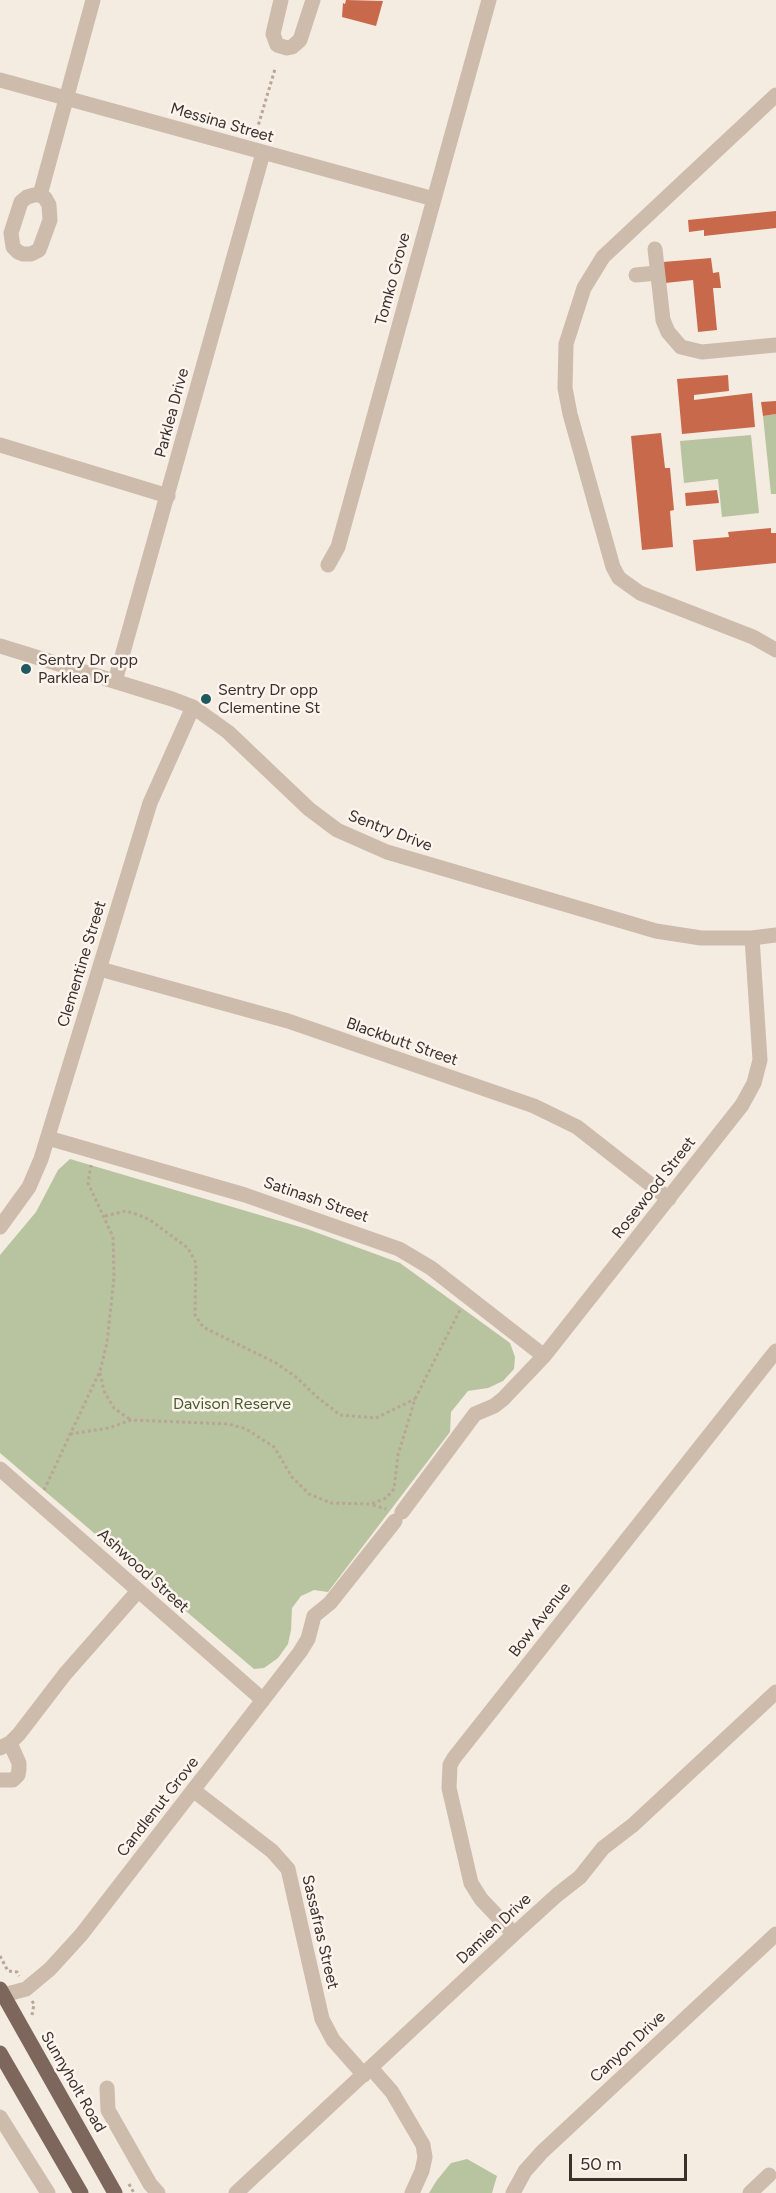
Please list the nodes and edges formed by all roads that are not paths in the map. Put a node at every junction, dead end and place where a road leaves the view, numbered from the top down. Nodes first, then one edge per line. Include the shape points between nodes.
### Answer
1 (93, 0) edge
2 (281, 0) edge
3 (313, 0) edge
4 (489, 0) edge
5 (0, 80) edge
6 (776, 95) edge
7 (66, 98) junction
8 (257, 151) junction
9 (40, 195) dead end
10 (434, 199) junction
11 (655, 249) dead end
12 (657, 273) junction
13 (636, 275) dead end
14 (776, 345) edge
15 (0, 445) edge
16 (168, 496) junction
17 (328, 566) dead end
18 (0, 646) edge
19 (776, 650) edge
20 (115, 681) junction
21 (193, 707) junction
22 (776, 935) edge
23 (752, 939) junction
24 (100, 969) junction
25 (48, 1138) junction
26 (669, 1198) junction
27 (0, 1227) edge
28 (776, 1350) edge
29 (544, 1356) junction
30 (0, 1468) edge
31 (138, 1591) junction
32 (314, 1616) joint
33 (776, 1692) edge
34 (263, 1700) junction
35 (5, 1745) edge
36 (0, 1780) edge
37 (193, 1791) junction
38 (514, 1934) junction
39 (774, 1940) edge
40 (1, 1995) edge
41 (0, 2053) edge
42 (367, 2071) junction
43 (107, 2088) dead end
44 (0, 2117) edge
45 (769, 2175) dead end
46 (48, 2193) edge
47 (81, 2193) edge
48 (115, 2193) edge
49 (158, 2193) edge
50 (236, 2193) edge
51 (412, 2193) edge
52 (513, 2193) edge
53 (750, 2193) edge

1 - 7 street
2 - 3 street via 273,34 277,45 287,48 300,40
4 - 10 street, Tomko Grove
5 - 7 street, Messina Street
6 - 19 street via 603,257 584,288 566,344 566,388 570,414 619,578 640,593 753,637
7 - 8 street, Messina Street
7 - 9 street
8 - 10 street, Messina Street
8 - 16 street, Parklea Drive
10 - 17 street, Tomko Grove via 338,547
11 - 12 street
12 - 13 street
12 - 14 street via 663,320 681,347 702,352
15 - 16 street
16 - 20 street, Parklea Drive
18 - 20 street, Sentry Drive
20 - 21 street, Sentry Drive
21 - 23 street, Sentry Drive via 228,732 309,809 360,842 656,931 701,938
21 - 24 street, Clementine Street via 150,803
22 - 23 street, Sentry Drive
23 - 26 street, Rosewood Street via 760,1046 754,1083
24 - 25 street, Clementine Street
24 - 26 street, Blackbutt Street via 288,1021 534,1106 577,1127
25 - 27 street, Clementine Street via 29,1187
25 - 29 street, Satinash Street via 233,1191 378,1240 415,1257
26 - 29 street, Rosewood Street
28 - 38 street, Bow Avenue via 450,1765 449,1788 471,1882 481,1899
29 - 32 street, Rosewood Street via 503,1400 475,1414 394,1514 330,1603
30 - 31 street, Ashwood Street
31 - 34 street, Ashwood Street
31 - 35 street via 65,1674 19,1734
32 - 34 street, Candlenut Grove via 308,1639
33 - 38 street, Damien Drive
34 - 37 street, Candlenut Grove
35 - 36 street via 20,1769 13,1780
37 - 40 street, Candlenut Grove via 50,1969 26,1989
37 - 42 street, Sassafras Street via 272,1851 288,1869 322,2019 333,2040
38 - 42 street, Damien Drive
39 - 52 street, Canyon Drive via 542,2152
40 - 48 main road, Sunnyholt Road
41 - 47 main road
42 - 50 street, Damien Drive
42 - 51 street, Sassafras Street via 392,2092 423,2145 422,2171
43 - 49 street via 108,2110
44 - 46 street
45 - 53 street

